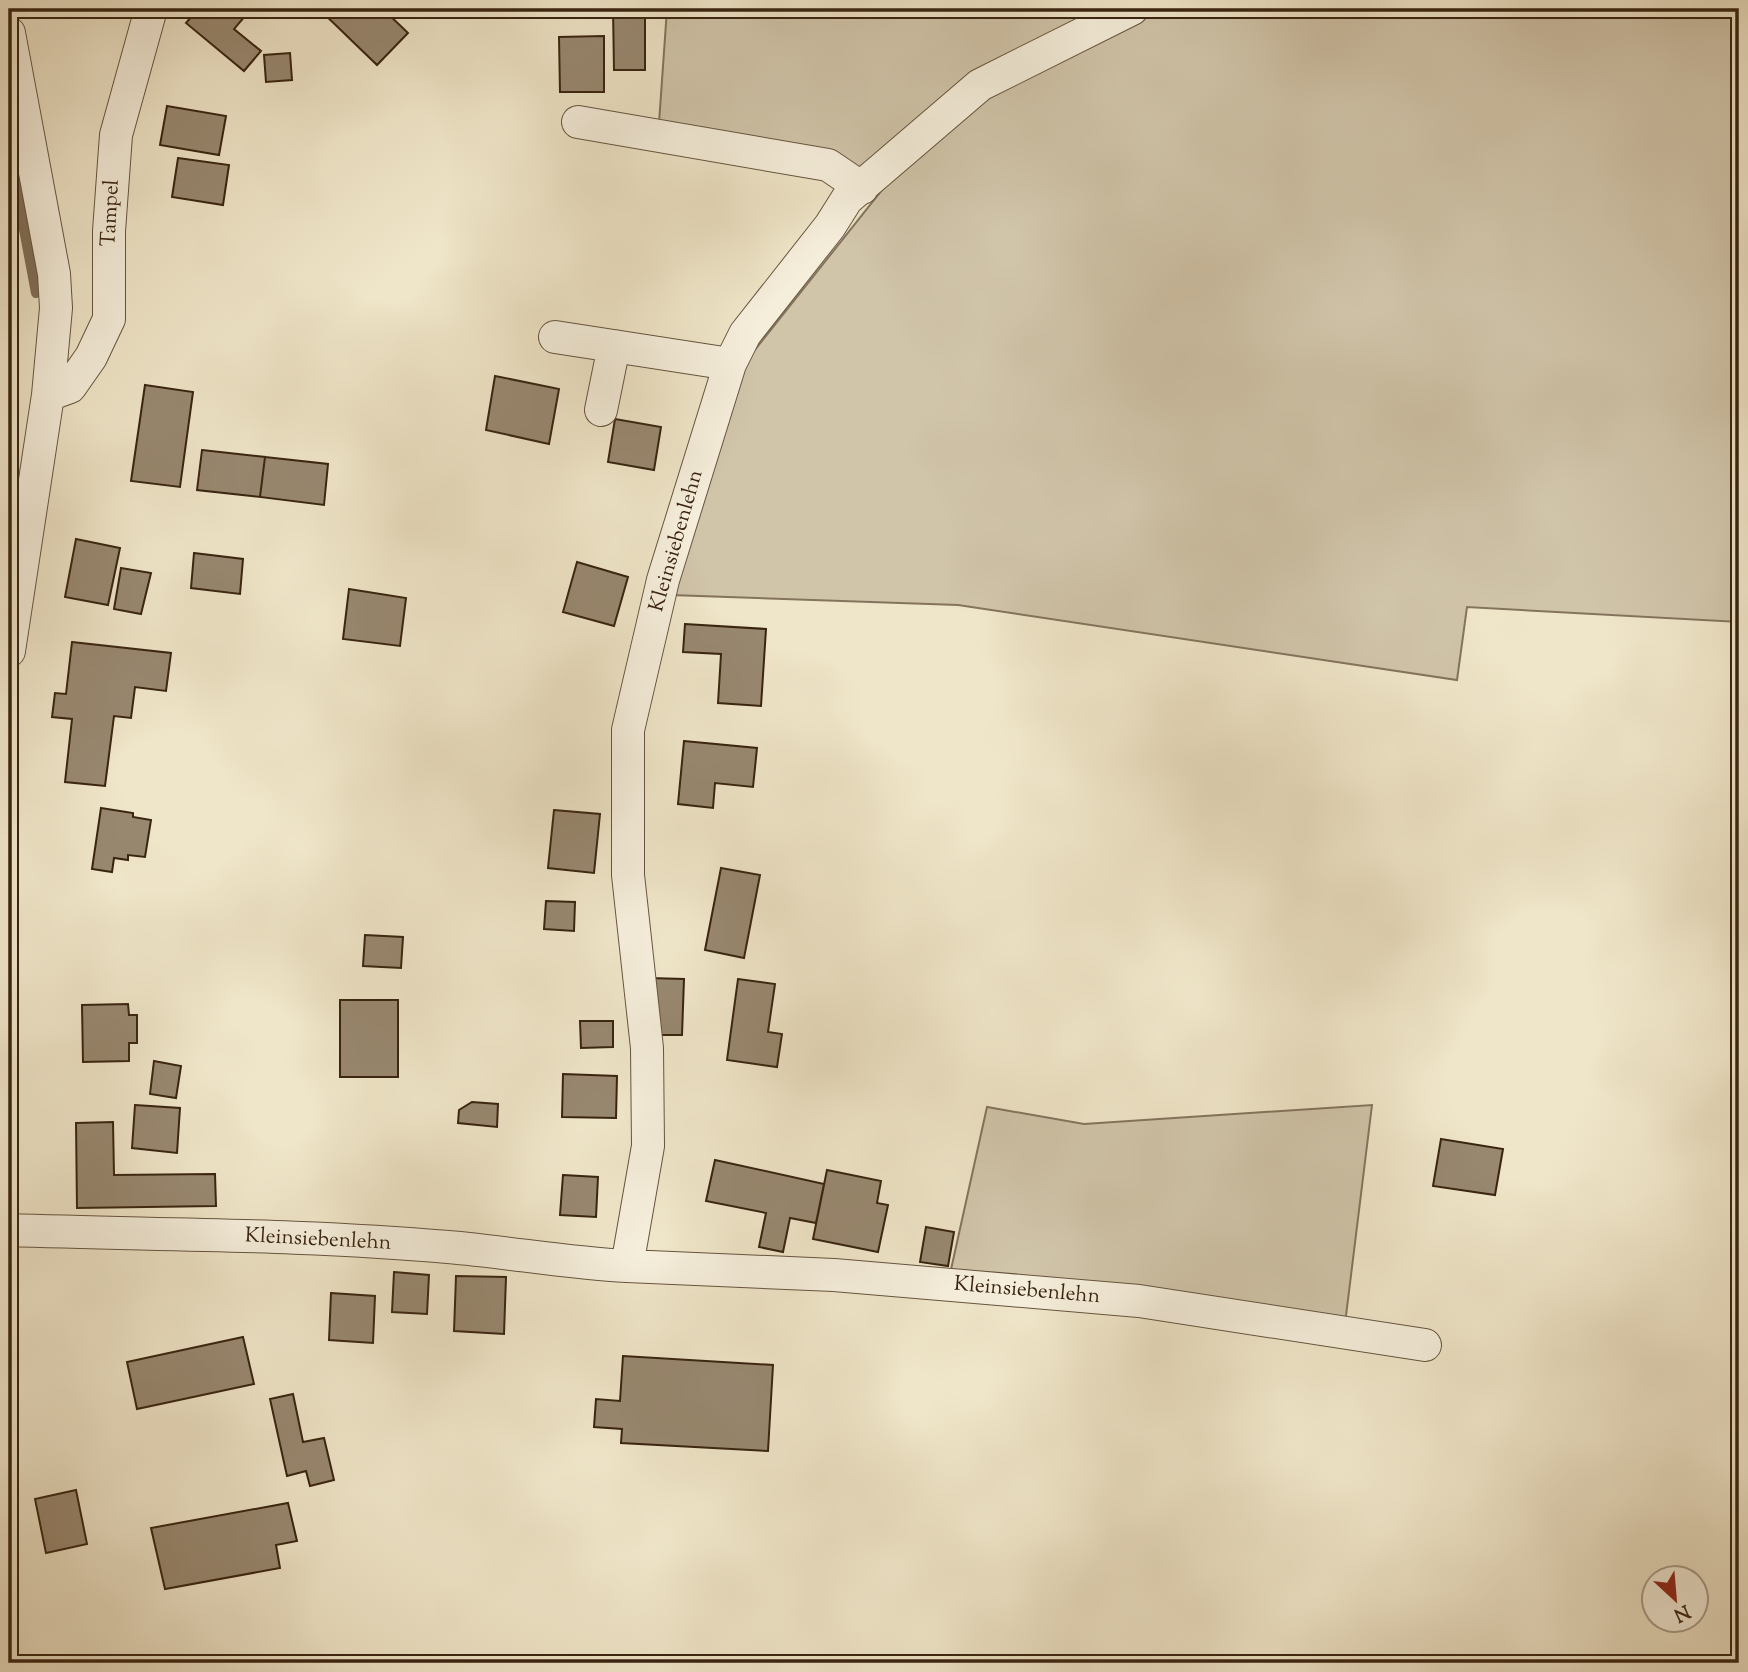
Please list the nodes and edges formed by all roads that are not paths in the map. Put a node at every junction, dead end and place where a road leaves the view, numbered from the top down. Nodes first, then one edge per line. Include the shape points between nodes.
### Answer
1 (151, 9) edge
2 (1132, 9) edge
3 (9, 33) edge
4 (578, 122) dead end
5 (862, 188) junction
6 (555, 337) dead end
7 (614, 346) junction
8 (730, 364) junction
9 (48, 395) junction
10 (601, 410) dead end
11 (9, 651) edge
12 (9, 1230) edge
13 (627, 1266) junction
14 (1425, 1345) dead end

1 - 9 street, Tampel via 116,135 109,319 70,387
2 - 5 street, Kleinsiebenlehn via 980,85
3 - 9 street via 54,274 56,307
4 - 5 street via 828,165
5 - 8 street, Kleinsiebenlehn via 847,199 746,334
6 - 7 street
7 - 8 street
7 - 10 street
8 - 13 street, Kleinsiebenlehn via 663,580 628,730 628,875 647,1048 648,1146
9 - 11 street
12 - 13 street, Kleinsiebenlehn via 447,1247
13 - 14 street, Kleinsiebenlehn via 834,1275 1139,1301

